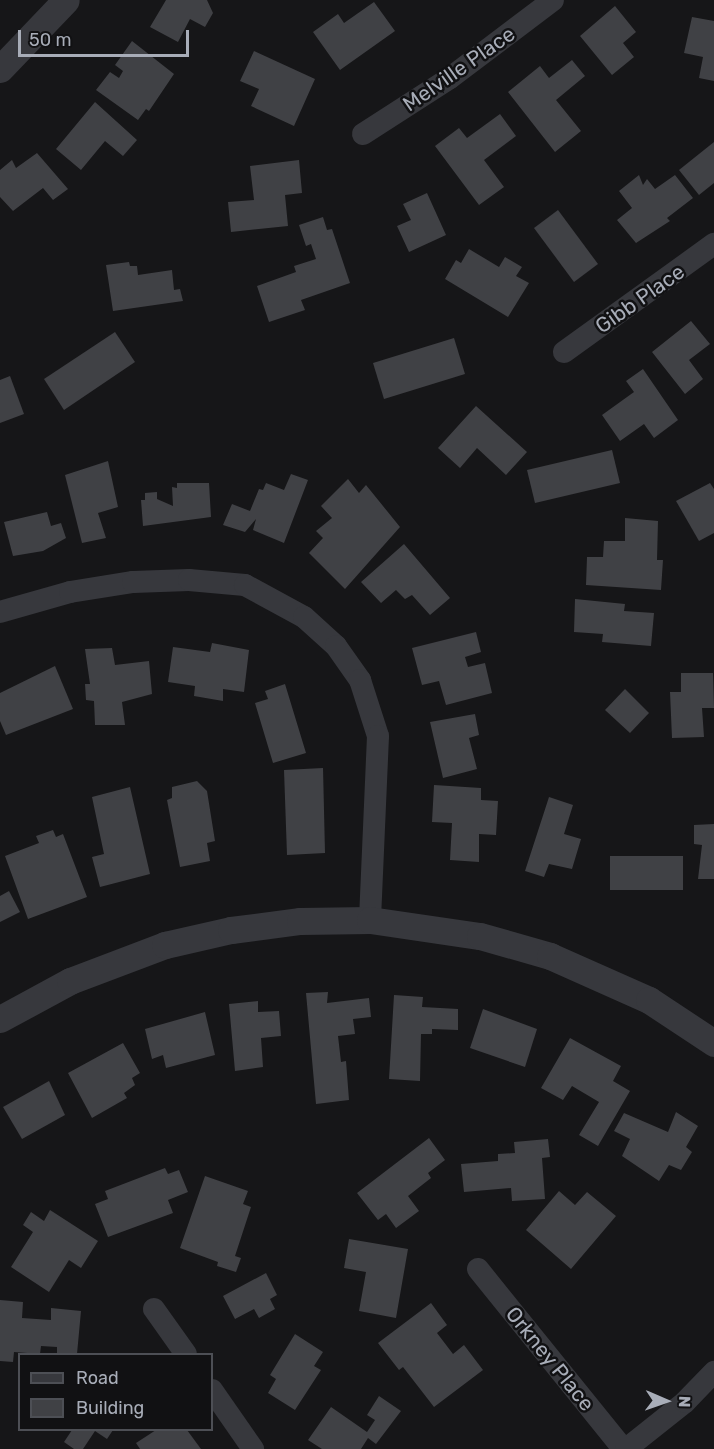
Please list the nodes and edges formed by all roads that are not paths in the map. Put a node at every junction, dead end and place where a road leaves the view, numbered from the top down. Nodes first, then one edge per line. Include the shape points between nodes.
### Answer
1 (66, 0) edge
2 (553, 0) edge
3 (0, 69) edge
4 (363, 134) dead end
5 (714, 244) edge
6 (564, 352) dead end
7 (0, 612) edge
8 (370, 921) junction
9 (0, 1019) edge
10 (714, 1043) edge
11 (478, 1269) dead end
12 (154, 1309) dead end
13 (185, 1353) edge
14 (714, 1372) edge
15 (714, 1385) edge
16 (213, 1391) edge
17 (685, 1402) junction
18 (253, 1449) edge
19 (624, 1449) edge

1 - 3 street
2 - 4 street, Melville Place via 450,78
5 - 6 street, Gibb Place
7 - 8 street via 134,582 189,580 245,585 304,617 336,646 360,680 378,736
8 - 9 street via 289,923 231,930 165,945 70,981
8 - 10 street via 480,936 550,956 648,1000
11 - 19 street, Orkney Place
12 - 13 street
14 - 17 street
15 - 17 street
16 - 18 street
17 - 19 street

